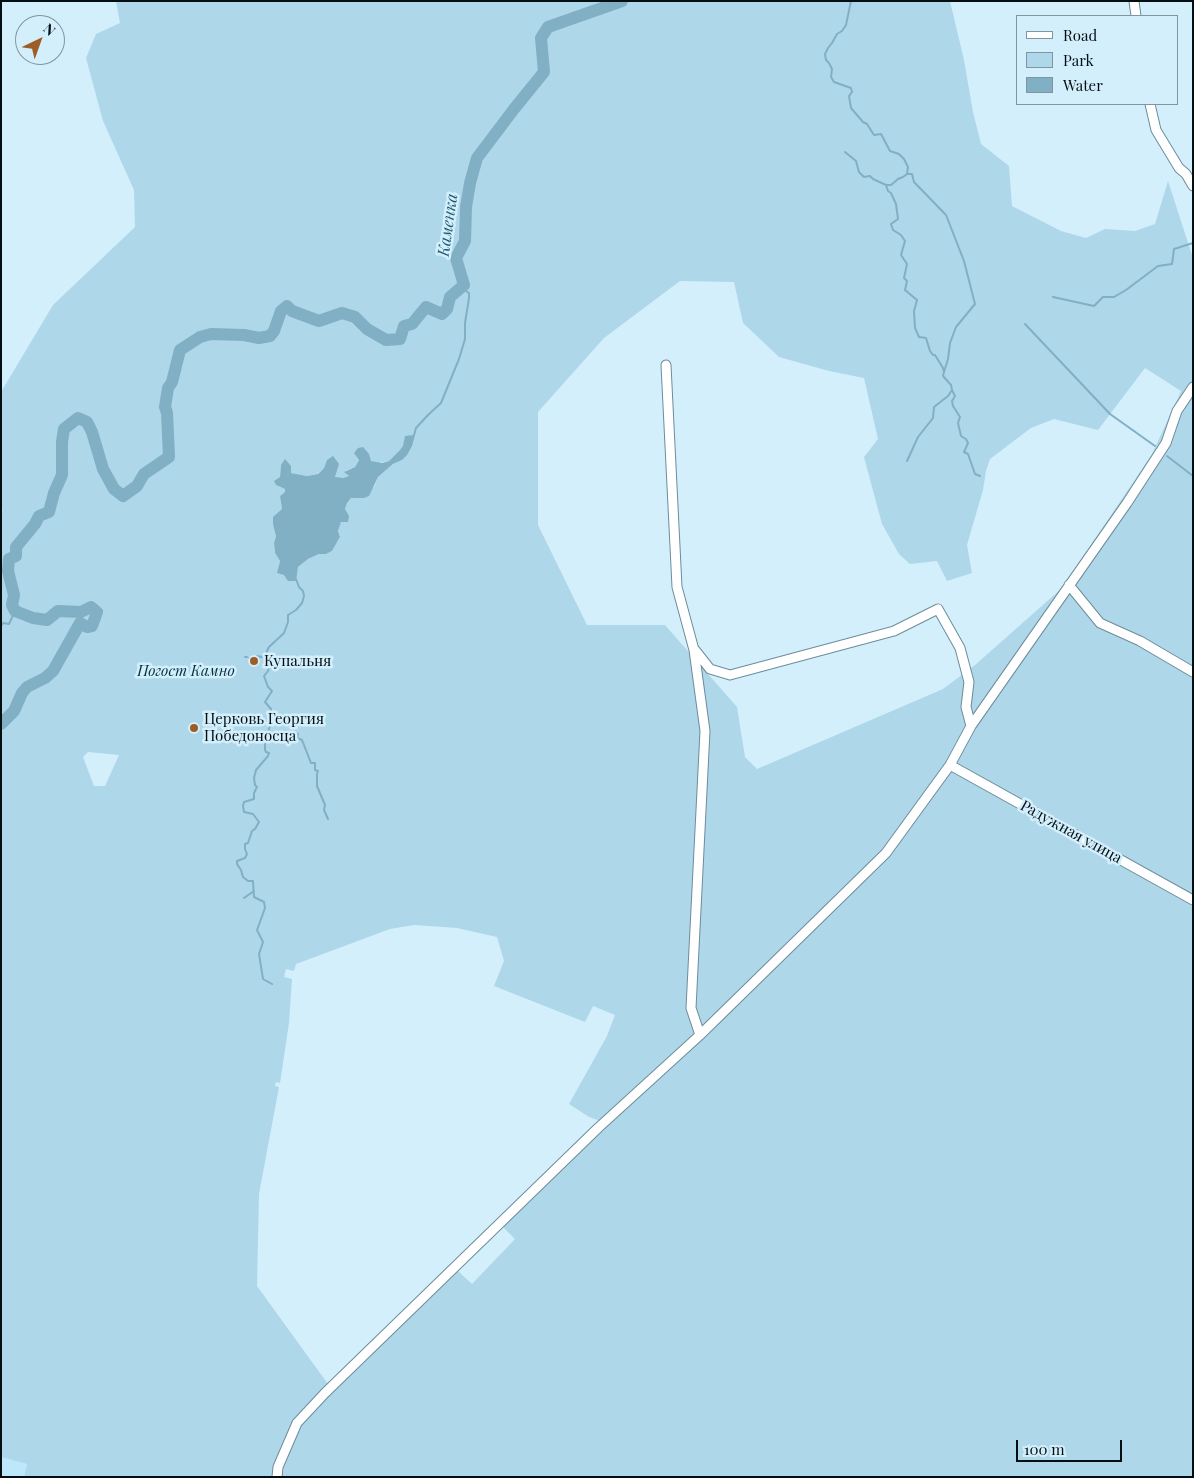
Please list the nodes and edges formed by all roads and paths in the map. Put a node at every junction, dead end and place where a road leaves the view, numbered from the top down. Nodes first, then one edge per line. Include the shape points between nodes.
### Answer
1 (1134, 1) edge
2 (1136, 15) edge
3 (1150, 105) edge
4 (1193, 186) edge
5 (666, 364) dead end
6 (1193, 386) edge
7 (1068, 586) junction
8 (694, 650) junction
9 (1193, 672) edge
10 (971, 726) junction
11 (950, 764) junction
12 (1193, 900) edge
13 (700, 1035) junction
14 (277, 1477) edge

1 - 2 street
3 - 4 street via 1156,130
5 - 8 street via 677,587
6 - 7 street via 1177,411 1166,443
7 - 9 street via 1100,623 1140,641
7 - 10 street
8 - 10 street via 710,669 730,675 894,632 938,609 960,648 969,682 966,707
8 - 13 street via 705,731 691,1008
10 - 11 street
11 - 12 street, Радужная улица
11 - 13 street via 886,853
13 - 14 street via 598,1128 325,1393 297,1423 278,1467

